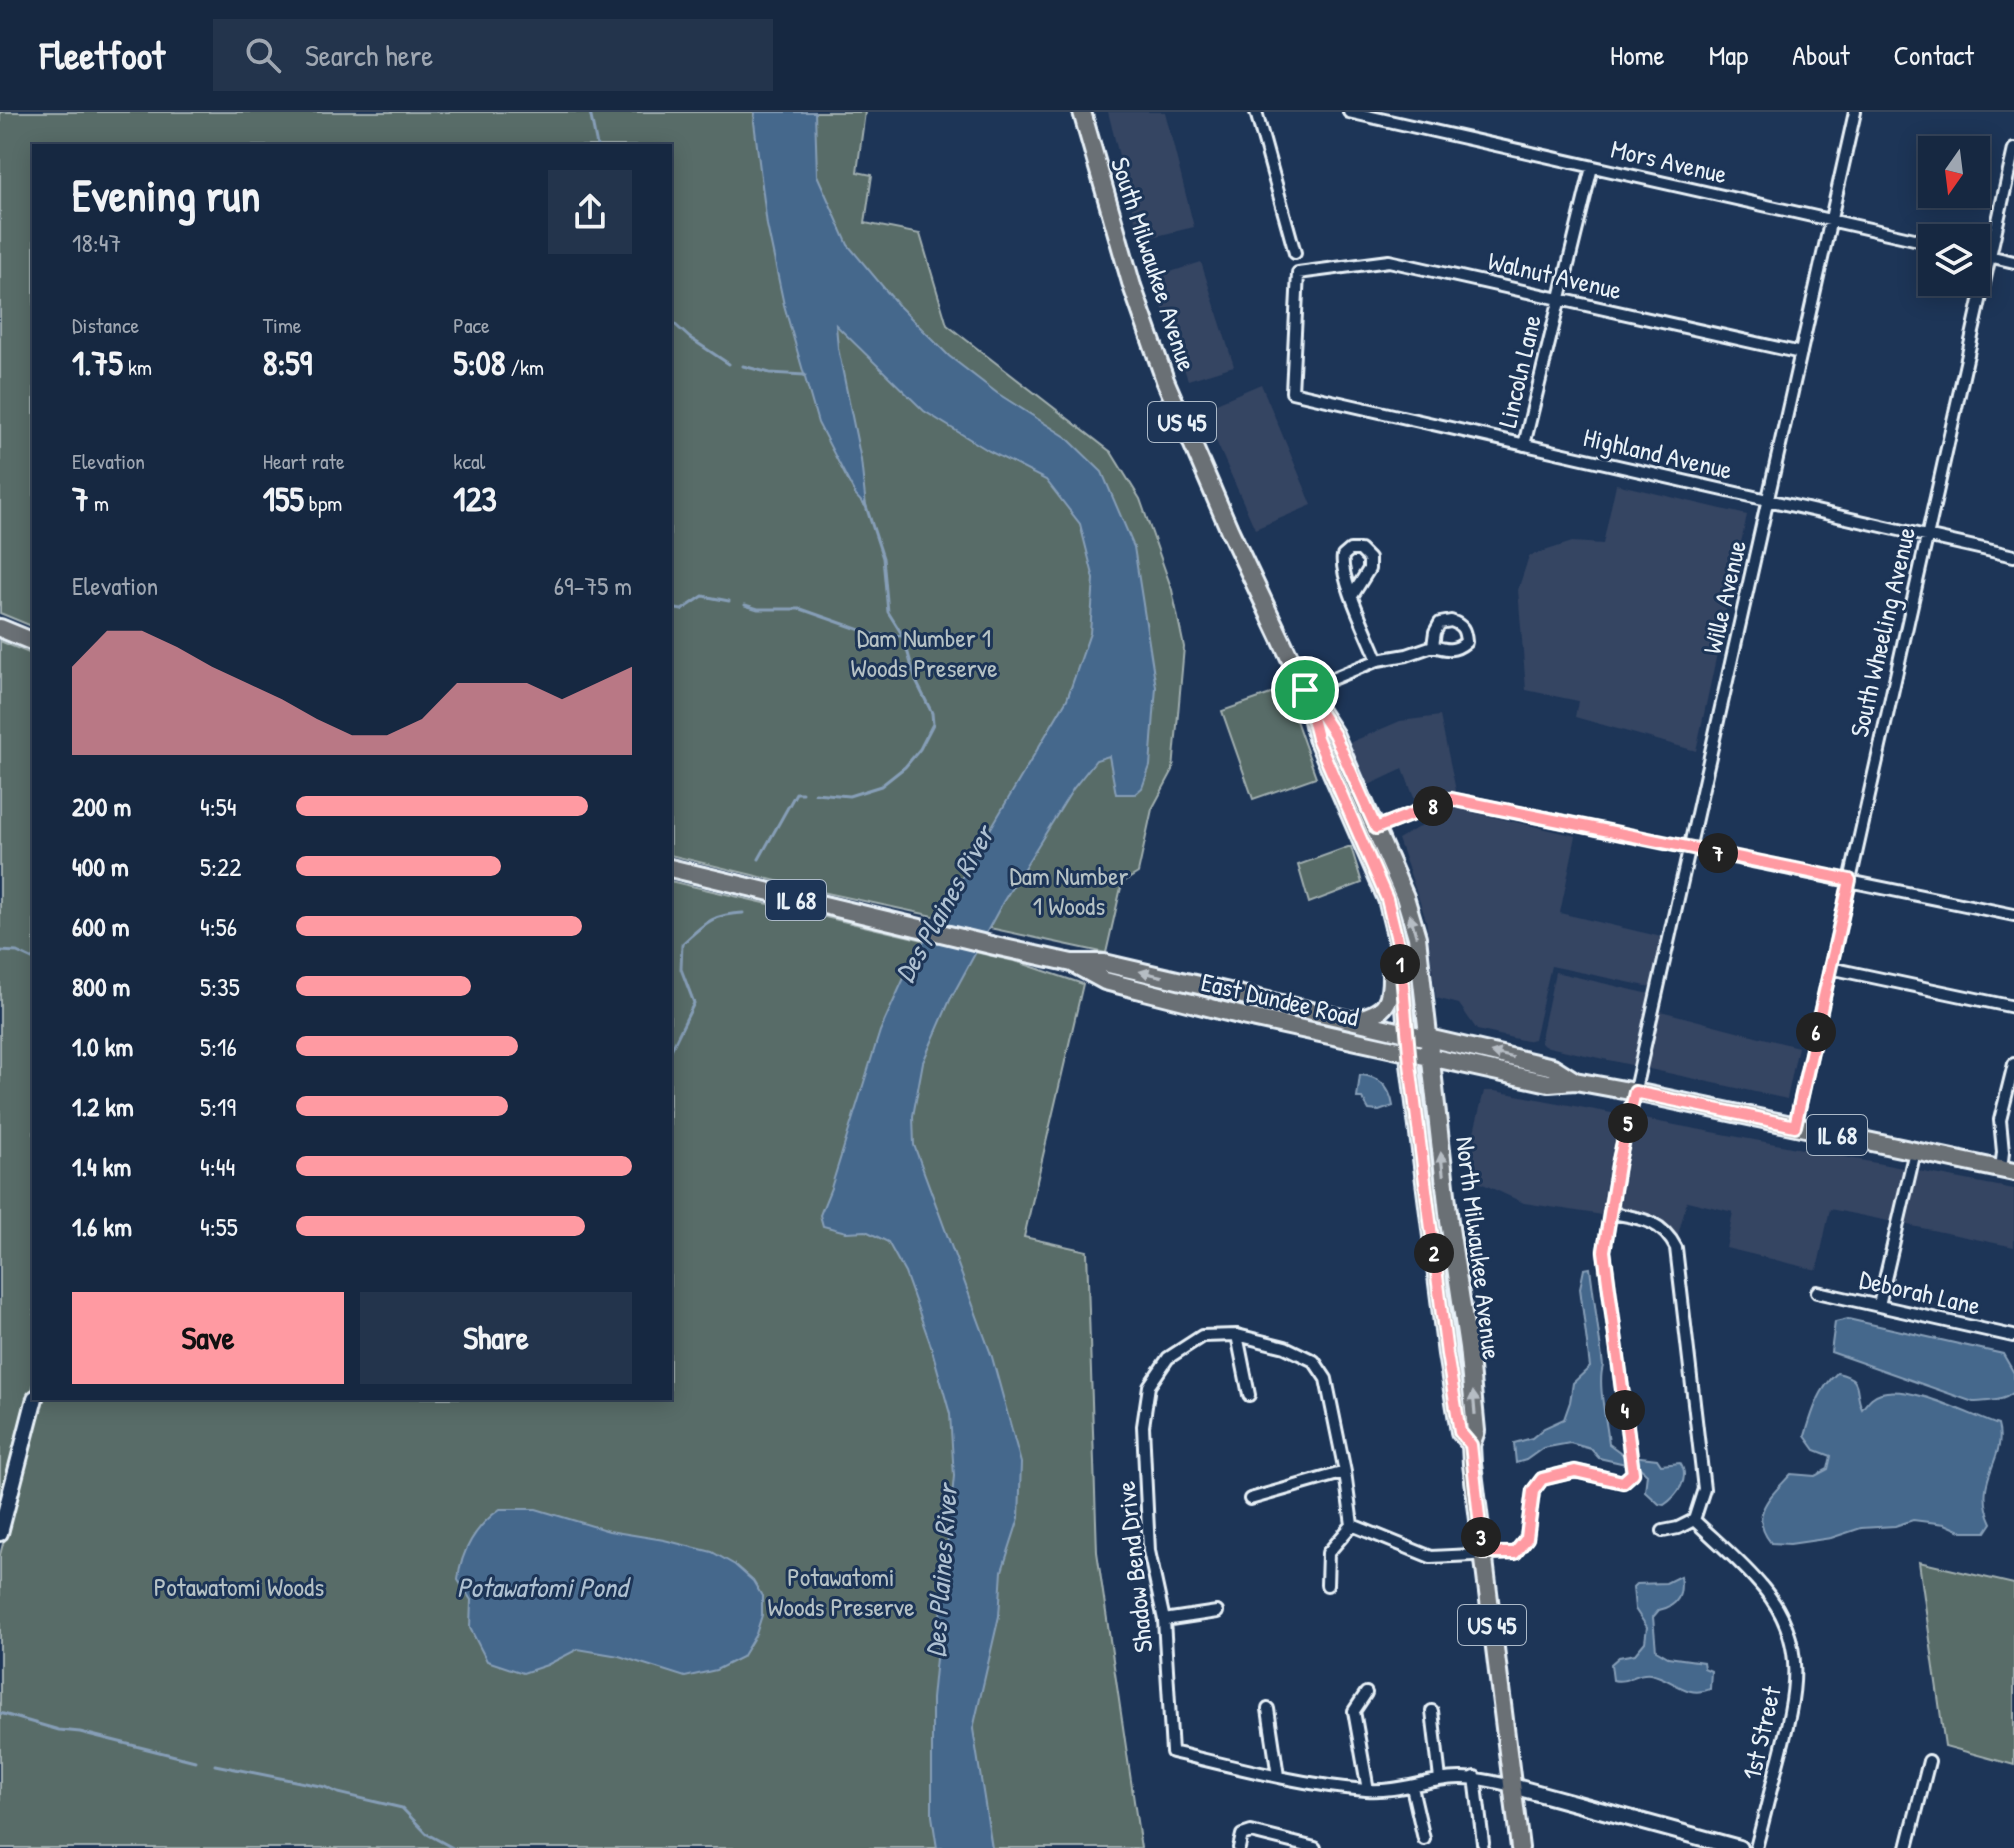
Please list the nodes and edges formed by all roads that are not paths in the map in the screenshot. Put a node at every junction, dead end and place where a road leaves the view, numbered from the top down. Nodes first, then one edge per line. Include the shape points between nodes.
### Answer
1 (1082, 112) edge
2 (1256, 112) edge
3 (1349, 112) edge
4 (1855, 112) edge
5 (2014, 149) edge
6 (1592, 167) junction
7 (1831, 221) junction
8 (1918, 240) edge
9 (1990, 252) edge
10 (1295, 253) dead end
11 (1990, 256) edge
12 (2014, 262) edge
13 (1980, 296) edge
14 (1559, 298) junction
15 (1801, 353) junction
16 (1292, 392) joint
17 (1524, 445) junction
18 (1768, 501) junction
19 (1926, 537) junction
20 (2014, 556) edge
21 (1352, 596) junction
22 (0, 628) edge
23 (32, 641) edge
24 (1433, 646) dead end
25 (1378, 660) junction
26 (1305, 690) junction
27 (1376, 828) junction
28 (1690, 848) junction
29 (672, 868) edge
30 (1850, 880) junction
31 (1387, 899) junction
32 (2014, 915) edge
33 (1072, 963) junction
34 (1830, 968) junction
35 (2014, 1007) edge
36 (1355, 1020) junction
37 (1406, 1033) junction
38 (1429, 1038) junction
39 (1409, 1052) junction
40 (1431, 1057) junction
41 (2014, 1064) edge
42 (1575, 1081) junction
43 (1635, 1092) junction
44 (1795, 1126) junction
45 (1915, 1151) junction
46 (2007, 1171) edge
47 (1611, 1213) junction
48 (1817, 1292) dead end
49 (1879, 1305) junction
50 (1237, 1335) junction
51 (2013, 1336) edge
52 (1249, 1395) dead end
53 (34, 1400) edge
54 (1471, 1445) junction
55 (1345, 1472) junction
56 (1250, 1499) dead end
57 (1694, 1520) junction
58 (1352, 1525) junction
59 (1663, 1531) dead end
60 (0, 1533) edge
61 (1483, 1553) junction
62 (1327, 1585) dead end
63 (1217, 1612) dead end
64 (1164, 1620) junction
65 (1366, 1693) dead end
66 (1268, 1709) dead end
67 (1432, 1711) dead end
68 (1929, 1761) dead end
69 (1278, 1776) junction
70 (1475, 1777) junction
71 (1440, 1779) junction
72 (1512, 1786) junction
73 (1412, 1787) junction
74 (1368, 1790) junction
75 (1424, 1839) dead end
76 (1483, 1843) dead end
77 (1239, 1848) edge
78 (1315, 1848) edge
79 (1520, 1848) edge
80 (1739, 1848) edge
81 (1756, 1848) edge
82 (1907, 1848) edge

1 - 26 main road, South Milwaukee Avenue / US 45 via 1165,380
2 - 10 street
3 - 6 street, Mors Avenue
4 - 7 street, Wille Avenue
5 - 9 street, South Wheeling Avenue
6 - 7 street, Mors Avenue
6 - 14 street, Lincoln Lane
7 - 8 street, Mors Avenue
7 - 15 street, Wille Avenue
11 - 12 street
13 - 19 street, South Wheeling Avenue
14 - 15 street, Walnut Avenue
14 - 16 street, Walnut Avenue via 1389,261 1298,273
14 - 17 street, Lincoln Lane
15 - 18 street, Wille Avenue
16 - 17 street, Highland Avenue
17 - 18 street, Highland Avenue
18 - 19 street, Highland Avenue
18 - 28 street, Wille Avenue
19 - 20 street, Highland Avenue
19 - 30 street, South Wheeling Avenue
21 - 21 street via 1341,566 1350,550 1360,550 1369,559 1369,569
21 - 25 street
22 - 23 main road
24 - 25 street
25 - 26 street
26 - 27 main road, South Milwaukee Avenue / US 45 via 1334,734
26 - 31 main road, South Milwaukee Avenue / US 45 via 1317,738
27 - 28 street via 1451,799
38 -> 27 main road, South Milwaukee Avenue / US 45 via 1417,937
28 - 30 street
28 - 43 street, Wille Avenue
29 - 33 main road, East Dundee Road / IL 68
30 - 32 street
30 - 34 street, South Wheeling Avenue
31 - 36 main road via 1391,995 1380,1011
31 - 37 main road, South Milwaukee Avenue / US 45 via 1400,952
36 -> 33 main road, East Dundee Road / IL 68 via 1110,965
33 - 39 main road, East Dundee Road / IL 68 via 1105,981
34 - 35 street
34 - 44 street, South Wheeling Avenue
36 - 37 main road, East Dundee Road / IL 68
37 - 38 main road, East Dundee Road / IL 68
37 - 39 main road, South Milwaukee Avenue / US 45
38 - 40 main road, South Milwaukee Avenue / US 45
42 -> 38 main road, East Dundee Road / IL 68 via 1553,1067
39 - 40 main road, East Dundee Road / IL 68
39 - 54 main road, North Milwaukee Avenue / US 45 via 1447,1354 1460,1432
40 - 42 main road, East Dundee Road / IL 68 via 1549,1083
54 -> 40 main road, North Milwaukee Avenue / US 45 via 1476,1431 1470,1360
41 - 46 street via 2000,1120
42 - 43 main road, East Dundee Road / IL 68
43 - 44 main road, East Dundee Road / IL 68
43 - 47 street, Wille Avenue
44 - 45 main road, East Dundee Road / IL 68
45 - 46 main road, East Dundee Road / IL 68
45 - 49 street
47 - 57 street via 1658,1225 1676,1248 1704,1489
47 - 61 street, Wille Avenue via 1604,1251 1633,1473 1623,1482 1575,1471 1542,1479 1533,1491 1521,1547 1515,1553
48 - 49 street, Deborah Lane
49 - 51 street, Deborah Lane
50 - 52 street
50 - 55 street, Shadow Bend Drive via 1314,1361 1326,1379
50 - 64 street, Shadow Bend Drive via 1202,1336 1168,1358 1149,1386 1143,1426 1149,1551
53 - 60 street
54 - 61 main road, North Milwaukee Avenue / US 45
55 - 56 street
55 - 58 street, Shadow Bend Drive
57 - 59 street
57 - 81 street, 1st Street via 1764,1589 1793,1649 1796,1684 1790,1717
58 - 61 street via 1431,1557
58 - 62 street via 1328,1553
61 - 72 main road, North Milwaukee Avenue / US 45
63 - 64 street
64 - 69 street, Shadow Bend Drive via 1172,1752
65 - 74 street via 1354,1711
66 - 69 street
67 - 71 street
68 - 82 street
69 - 74 street, Shadow Bend Drive
70 - 71 street, Shadow Bend Drive
70 - 72 street, Shadow Bend Drive
70 - 76 street
71 - 73 street, Shadow Bend Drive
72 - 79 main road, North Milwaukee Avenue / US 45
72 - 80 street
73 - 74 street, Shadow Bend Drive
73 - 75 street
77 - 78 street via 1242,1835 1251,1832

